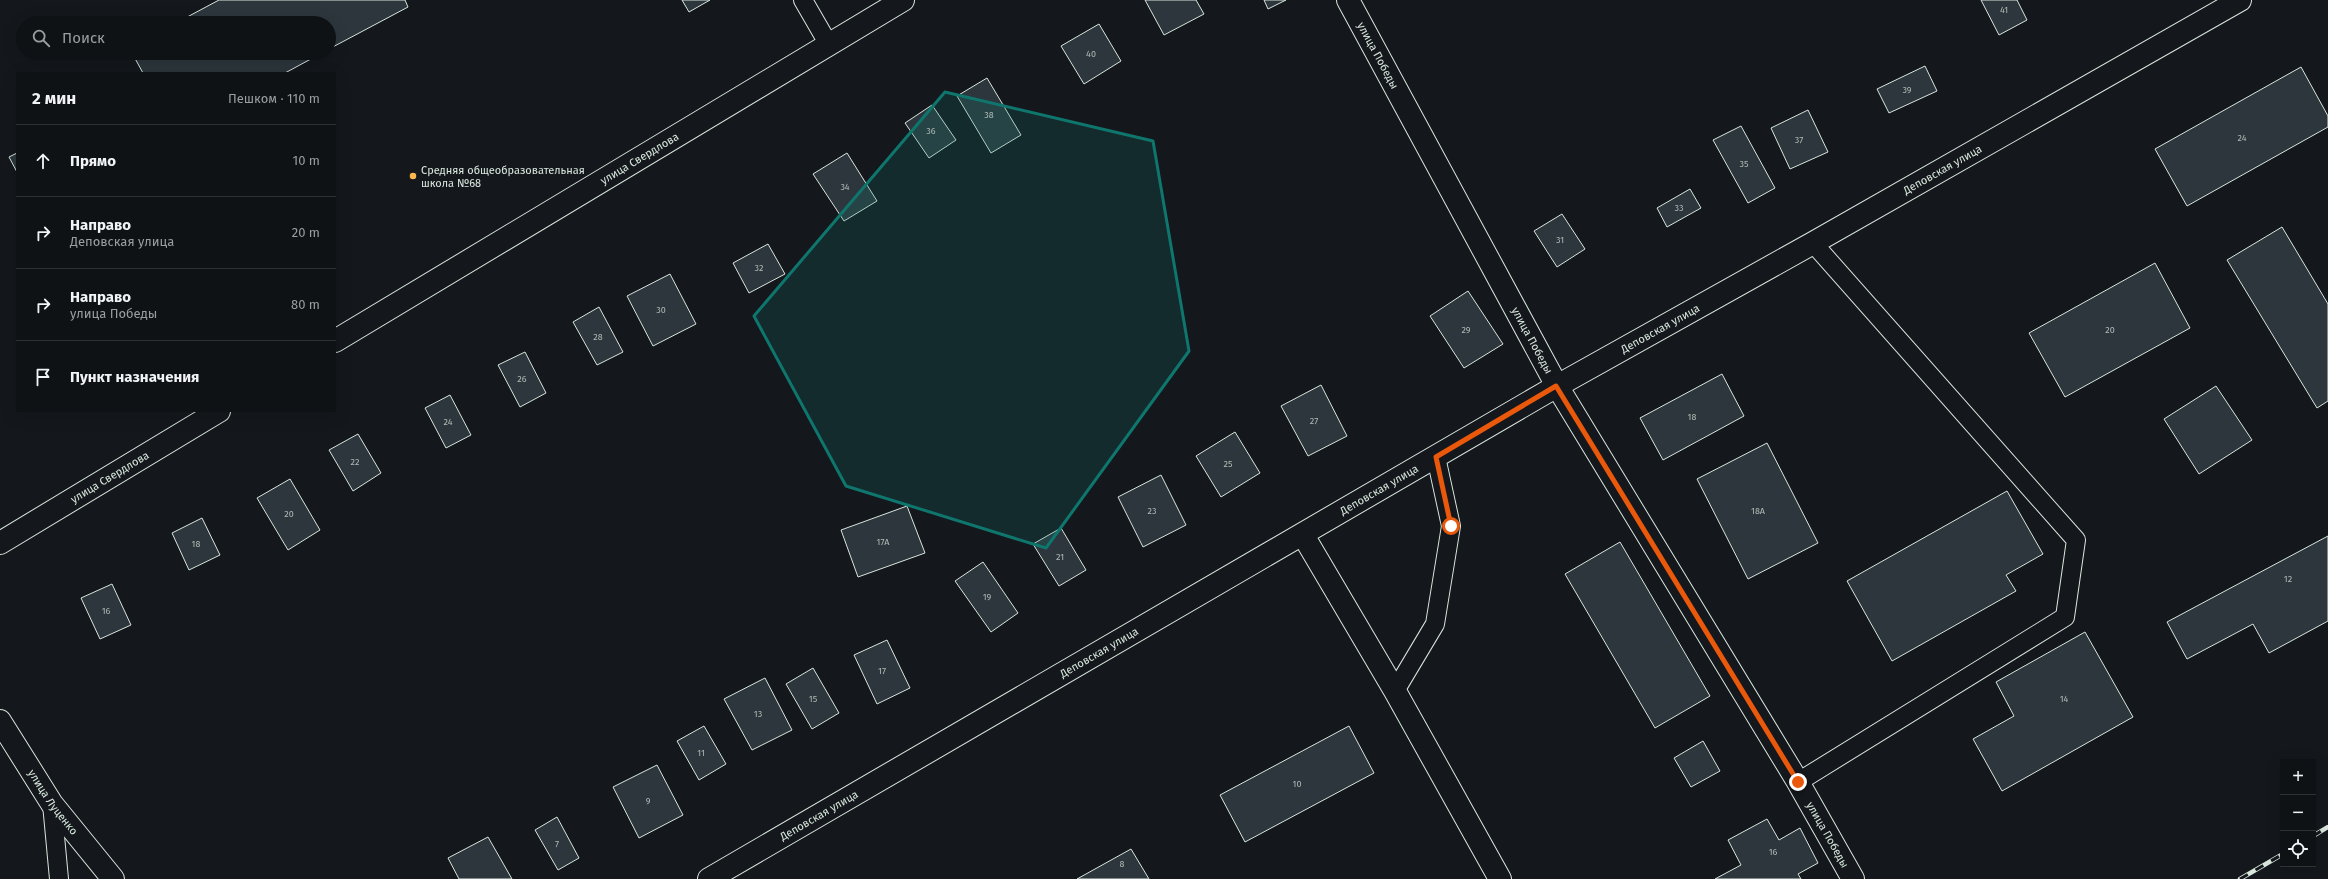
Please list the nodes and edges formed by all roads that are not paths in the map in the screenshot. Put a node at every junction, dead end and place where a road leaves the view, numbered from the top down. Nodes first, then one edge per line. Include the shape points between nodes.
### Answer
1 (803, 0) edge
2 (903, 0) edge
3 (1348, 0) edge
4 (2240, 0) edge
5 (829, 44) junction
6 (1813, 243) junction
7 (336, 340) edge
8 (1556, 386) junction
9 (217, 412) edge
10 (1436, 457) junction
11 (1303, 535) junction
12 (0, 543) edge
13 (1395, 690) junction
14 (0, 721) edge
15 (1798, 782) junction
16 (52, 804) junction
17 (59, 879) edge
18 (113, 879) edge
19 (709, 879) edge
20 (1500, 879) edge
21 (1853, 879) edge

1 - 5 lane
2 - 5 street, улица Свердлова
3 - 8 street, улица Победы
4 - 6 street, Деповская улица
5 - 7 street, улица Свердлова
6 - 8 street, Деповская улица
6 - 15 lane via 2076,540 2065,617
8 - 10 street, Деповская улица
8 - 15 street, улица Победы
9 - 12 street, улица Свердлова
10 - 11 street, Деповская улица
10 - 13 lane via 1451,526 1435,624
11 - 13 street
11 - 19 street, Деповская улица
13 - 20 street
14 - 16 street, улица Луценко
15 - 21 street, улица Победы
16 - 17 lane
16 - 18 street, улица Луценко

